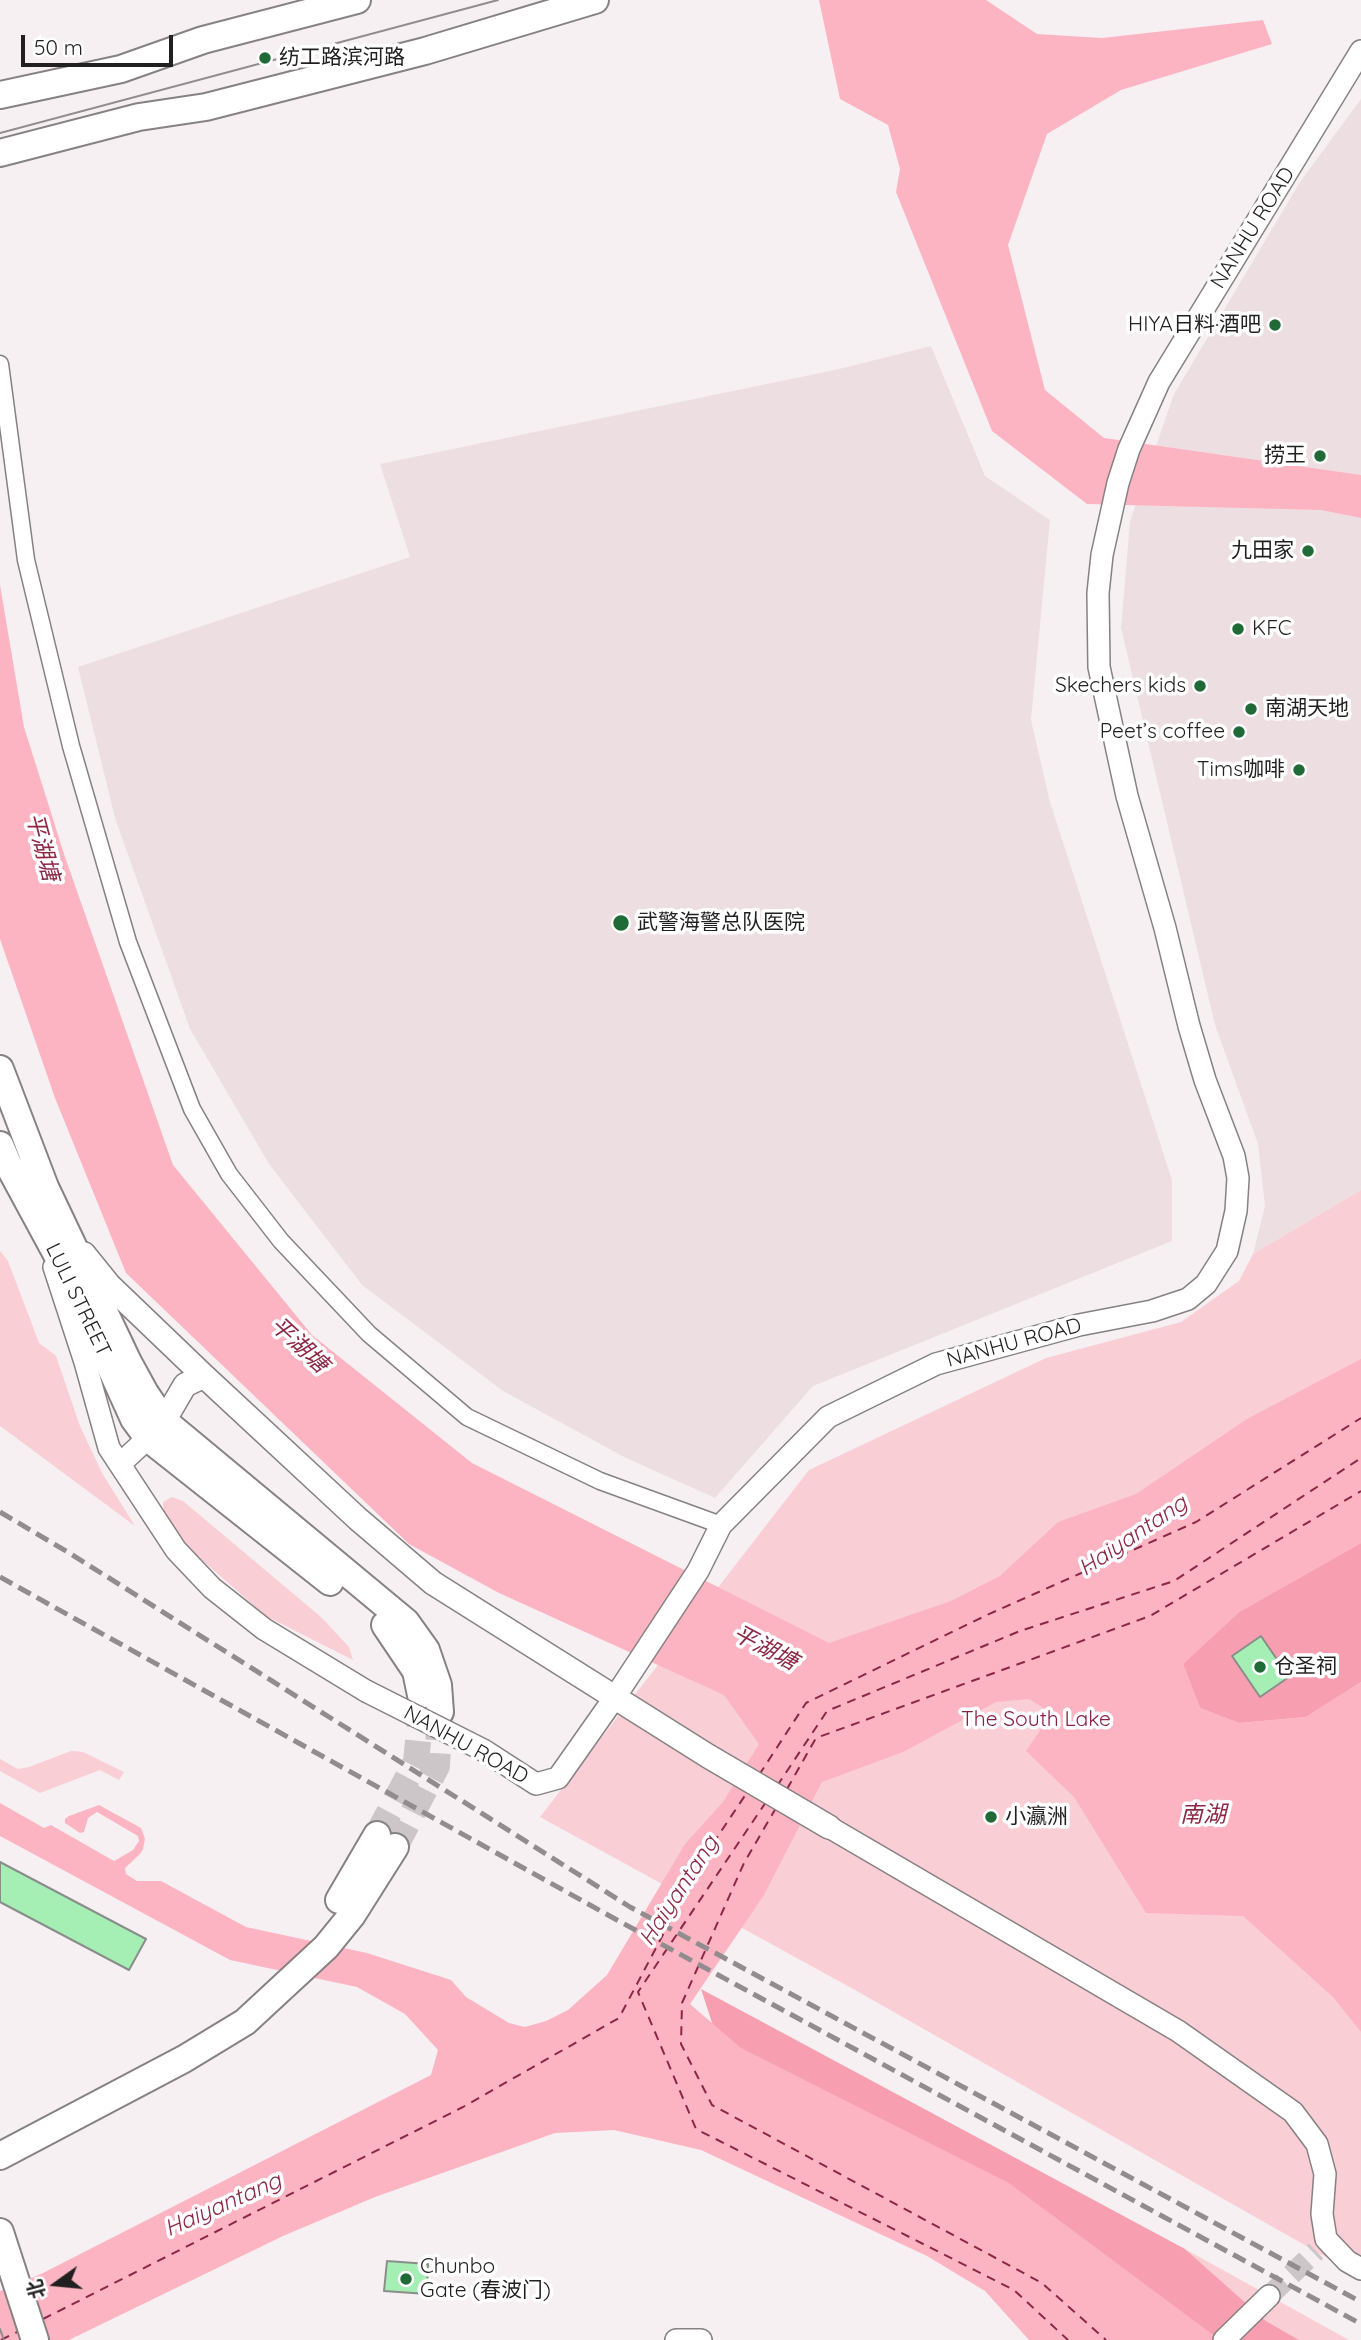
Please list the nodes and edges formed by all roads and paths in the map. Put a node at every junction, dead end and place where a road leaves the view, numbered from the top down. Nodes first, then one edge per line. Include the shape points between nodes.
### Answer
1 (356, 0) edge
2 (595, 0) edge
3 (1361, 51) edge
4 (0, 95) edge
5 (0, 153) edge
6 (0, 364) edge
7 (0, 1069) edge
8 (4, 1156) edge
9 (68, 1233) junction
10 (204, 1376) junction
11 (158, 1436) junction
12 (120, 1464) junction
13 (721, 1525) junction
14 (615, 1697) junction
15 (431, 1706) tunnel mouth
16 (829, 1827) joint
17 (0, 2137) edge
18 (0, 2156) edge
19 (0, 2232) edge
20 (1361, 2269) edge
21 (1269, 2296) tunnel mouth
22 (1227, 2337) edge
23 (35, 2340) edge

1 - 4 main road via 203,40 121,69
2 - 5 main road via 425,51
3 - 13 street, NANHU ROAD via 1159,382 1125,460 1102,555 1098,667 1127,796 1189,1026 1234,1156 1236,1211 1227,1251 1206,1284 1188,1299 936,1364 851,1404 828,1417
6 - 13 street via 26,561 71,746 128,942 192,1109 229,1174 281,1241 369,1334 467,1417 600,1481
7 - 9 main road, LULI STREET
8 - 11 main road, LULI STREET via 69,1276 134,1419
8 - 12 street, NANHU ROAD via 56,1271 109,1448
9 - 10 main road via 109,1285
9 - 11 main road, LULI STREET via 145,1393
10 - 11 main road via 185,1385
10 - 14 main road via 433,1583
11 - 12 street
11 - 15 main road via 384,1625 416,1671
12 - 14 street, NANHU ROAD, bridge via 176,1550 212,1588 264,1629 536,1784 558,1778
13 - 14 street, NANHU ROAD via 698,1571
14 - 16 main road
16 - 20 street via 1178,2031 1293,2112 1317,2144 1325,2174 1321,2245
17 - 18 main road via 224,2016 266,1983 330,1914 386,1841 352,1914 326,1947 245,2022
19 - 23 main road
21 - 22 street

